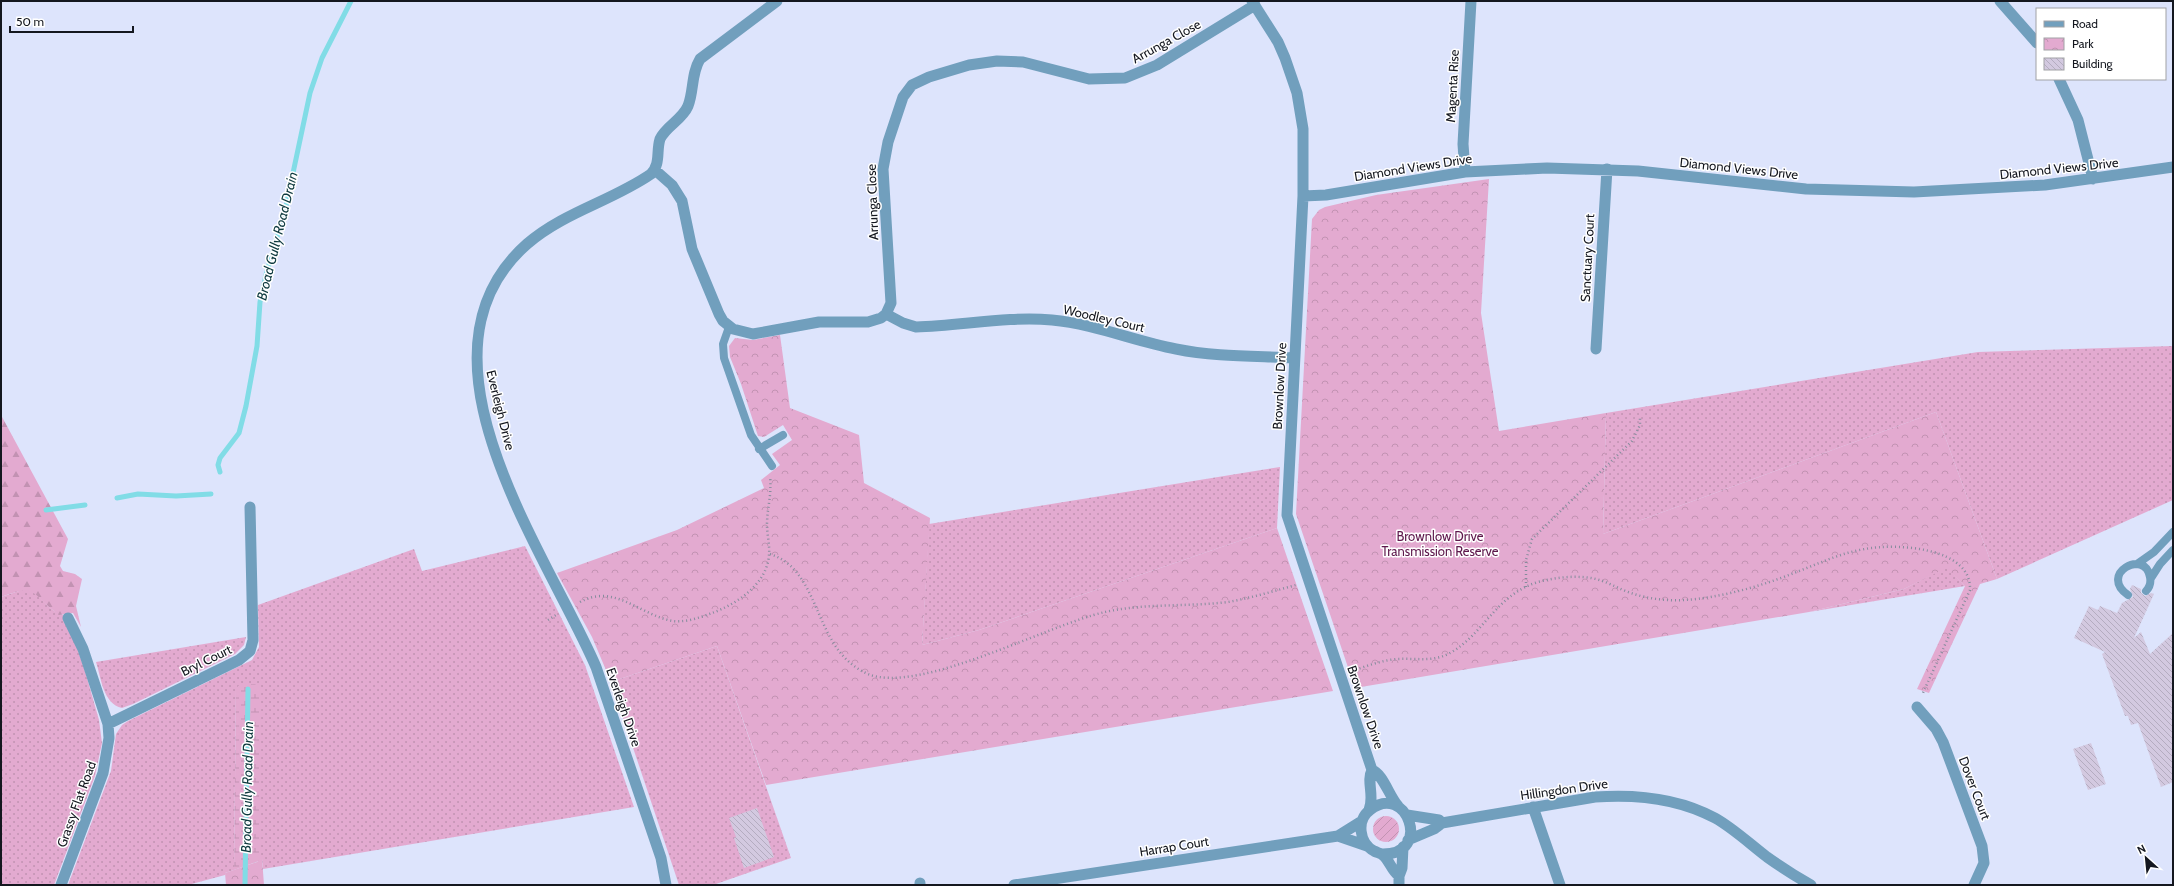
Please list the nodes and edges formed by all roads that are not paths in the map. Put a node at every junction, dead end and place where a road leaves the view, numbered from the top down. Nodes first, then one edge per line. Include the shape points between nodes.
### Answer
1 (777, 1) edge
2 (1471, 1) edge
3 (2000, 1) edge
4 (1254, 3) edge
5 (2036, 42) edge
6 (2059, 80) edge
7 (2173, 167) edge
8 (1607, 169) junction
9 (655, 170) junction
10 (1465, 172) junction
11 (2093, 179) junction
12 (1303, 196) junction
13 (886, 314) junction
14 (729, 327) junction
15 (1596, 349) dead end
16 (1294, 358) junction
17 (783, 435) dead end
18 (759, 449) junction
19 (772, 466) road end
20 (250, 507) dead end
21 (2173, 532) edge
22 (2173, 550) edge
23 (2137, 564) junction
24 (2151, 578) junction
25 (2146, 591) dead end
26 (2128, 595) dead end
27 (68, 618) dead end
28 (1917, 707) road end
29 (108, 724) junction
30 (1372, 770) junction
31 (1398, 806) junction
32 (1533, 807) junction
33 (1369, 810) junction
34 (1407, 815) junction
35 (1362, 821) junction
36 (1442, 823) junction
37 (1338, 836) junction
38 (1406, 844) junction
39 (1367, 846) junction
40 (1382, 854) junction
41 (1399, 880) edge
42 (61, 885) edge
43 (666, 885) edge
44 (1014, 885) edge
45 (1560, 885) edge
46 (1810, 885) edge
47 (1974, 885) edge

1 - 9 street via 700,59 694,72 688,106 660,140
2 - 10 street, Magenta Rise via 1463,144
3 - 5 street
4 - 12 street, Brownlow Drive via 1278,42 1297,93 1304,129
4 - 13 street, Arrunga Close via 1157,65 1125,78 1089,79 1023,62 997,61 969,65 912,85 903,97 888,142 883,169 891,304
6 - 11 street via 2078,120
7 - 11 street, Diamond Views Drive
8 - 10 street, Diamond Views Drive via 1547,168
8 - 11 street, Diamond Views Drive via 1806,189 1874,192 1997,189
8 - 15 street, Sanctuary Court
9 - 14 street via 672,185 682,201 692,249 719,314
9 - 43 street, Everleigh Drive via 634,184 558,222 526,245 508,265 495,284 480,325 476,372 491,436 528,534 590,653 605,693 661,858
10 - 12 street, Diamond Views Drive
12 - 16 street, Brownlow Drive
13 - 14 street via 868,322 819,322 753,334 738,332
13 - 16 street, Woodley Court via 916,327 1053,320 1183,350
14 - 18 lane via 723,344 724,358 747,426
16 - 30 street, Brownlow Drive via 1286,506 1289,526
17 - 18 lane
18 - 19 lane
20 - 29 street, Bryl Court via 253,640 250,650 239,660
21 - 23 lane via 2151,555
22 - 24 lane
23 - 24 lane via 2146,569
23 - 26 lane via 2122,569 2118,578 2120,588
24 - 25 lane
27 - 29 street, Grassy Flat Road via 83,649
28 - 47 street, Dover Court via 1936,729 1943,742 1982,846 1984,863
29 - 42 street, Grassy Flat Road via 108,749 104,773
30 - 31 street, Brownlow Drive via 1381,775 1390,797
30 - 33 street, Brownlow Drive via 1372,798
31 - 33 street via 1382,804
31 - 34 street
32 - 36 street, Hillingdon Drive
32 - 45 street
32 - 46 street, Hillingdon Drive via 1621,795 1669,801 1715,818
33 - 35 street
34 - 36 street, Hillingdon Drive via 1439,820
34 - 38 street via 1411,828
35 - 37 street, Harrap Court
35 - 39 street via 1362,838
36 - 38 street, Hillingdon Drive
37 - 39 street, Harrap Court
37 - 44 street, Harrap Court
38 - 40 street via 1390,854
38 - 41 street
39 - 40 street
40 - 41 street

